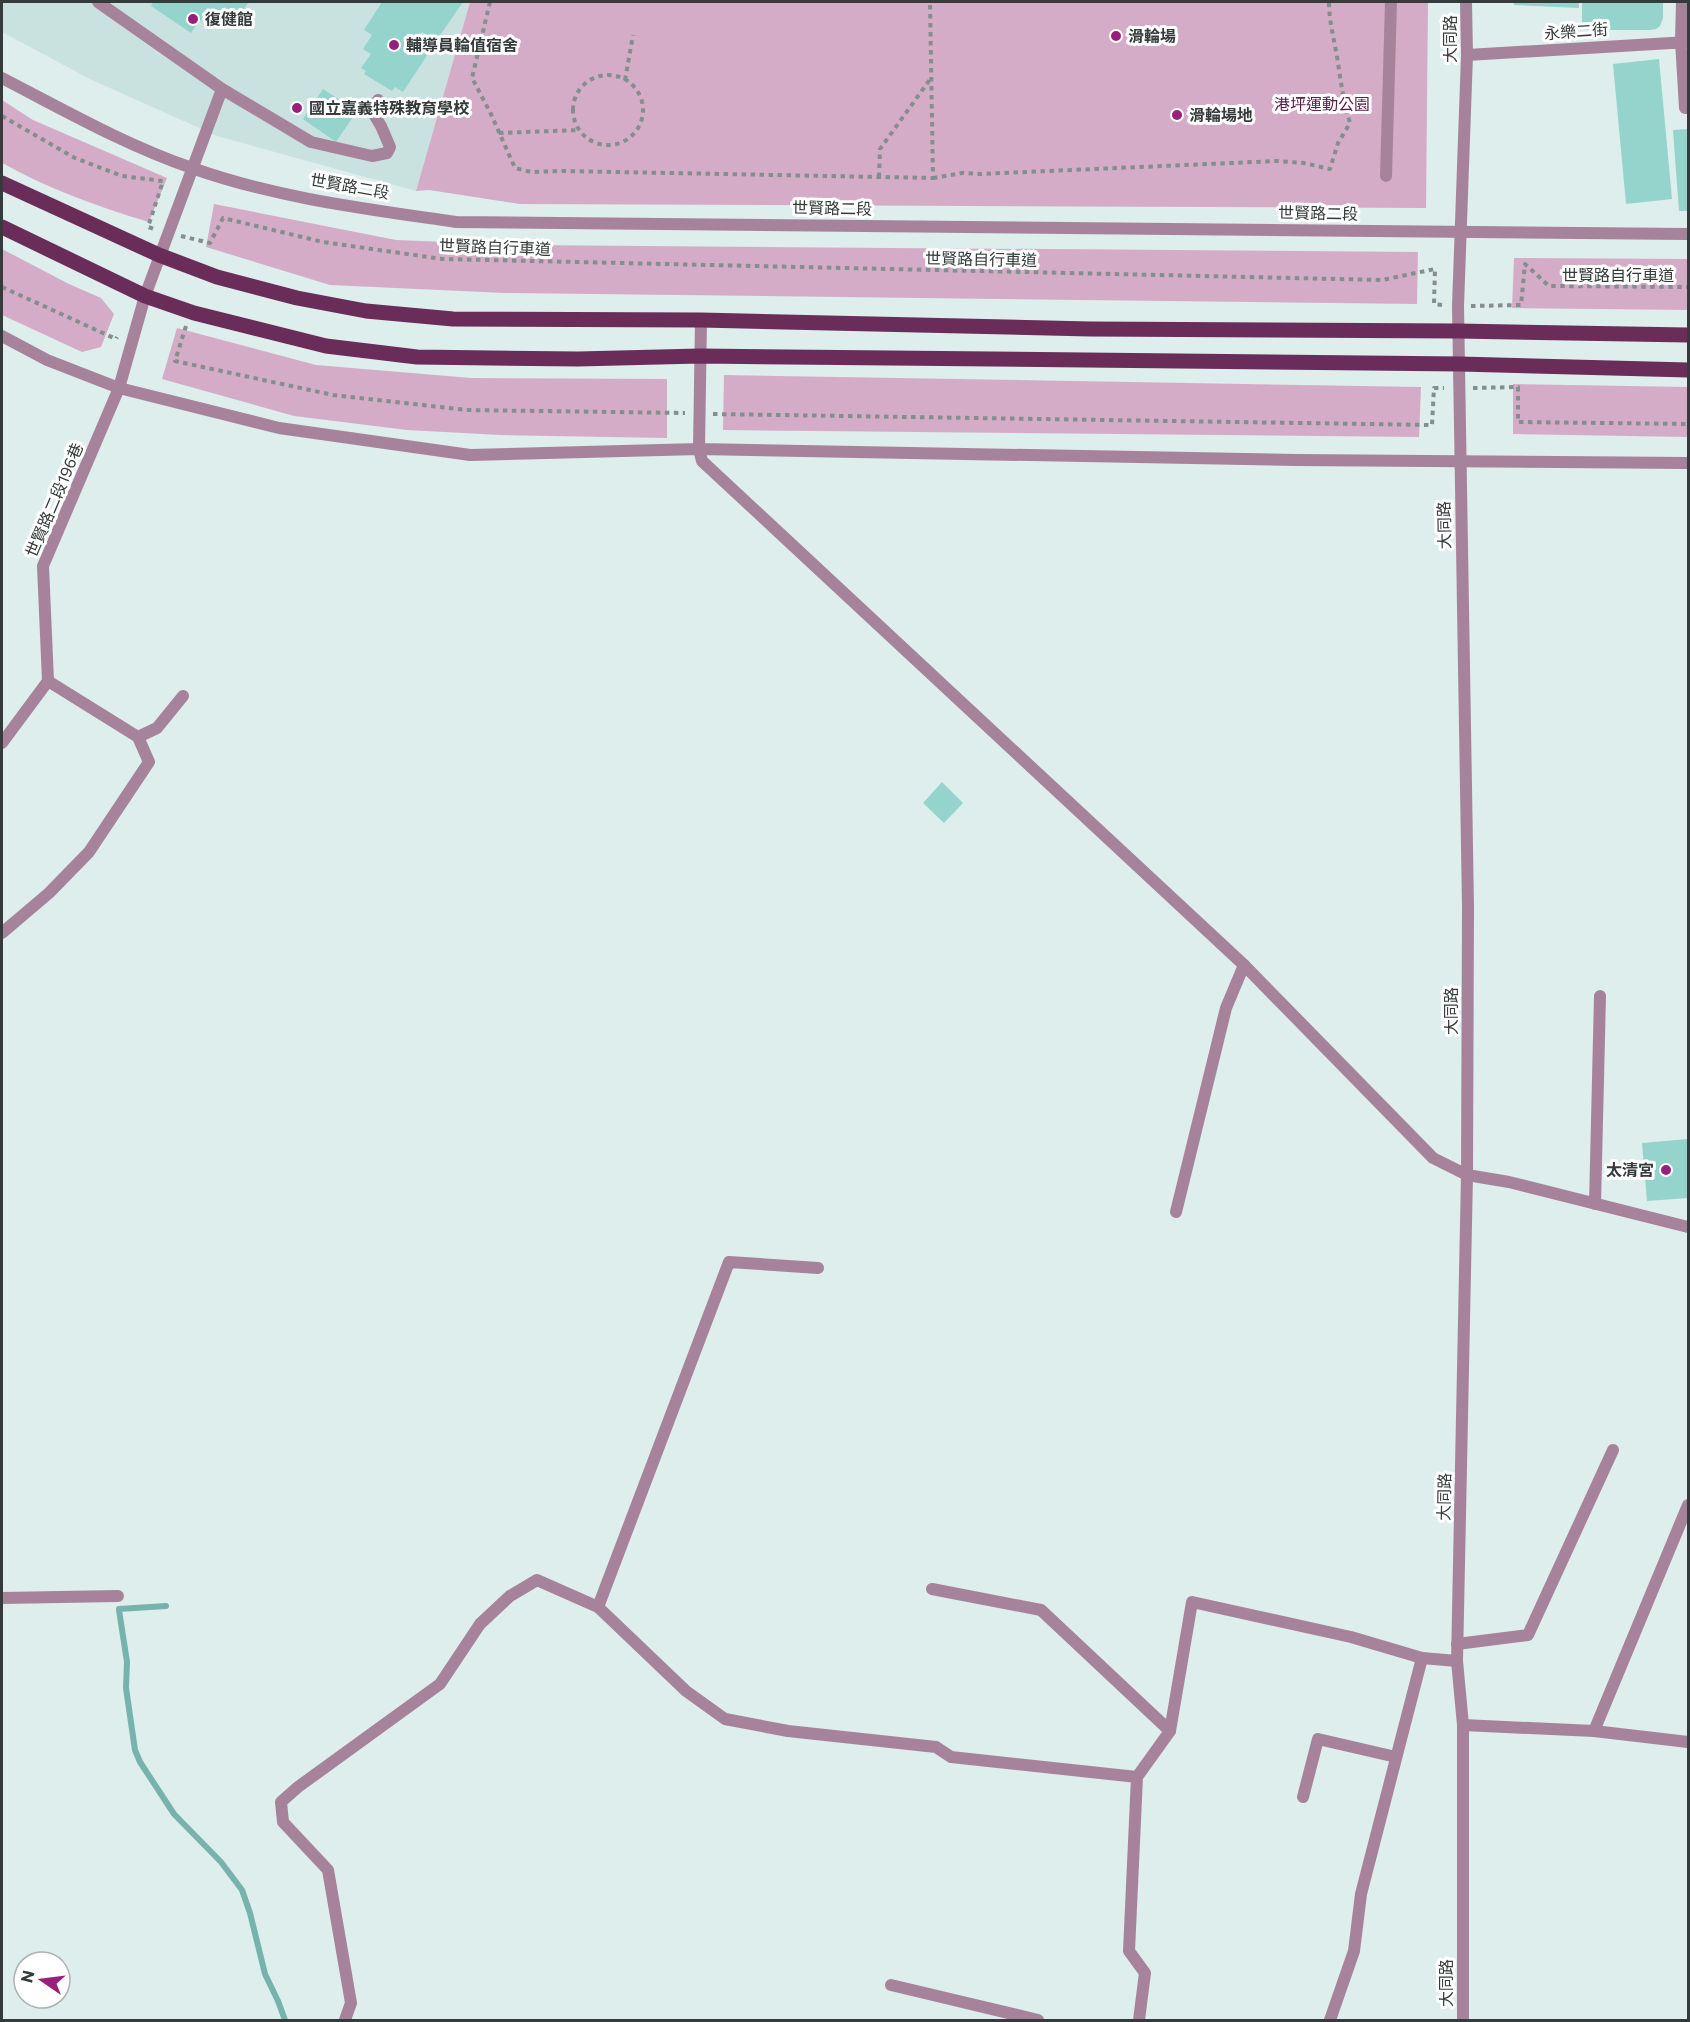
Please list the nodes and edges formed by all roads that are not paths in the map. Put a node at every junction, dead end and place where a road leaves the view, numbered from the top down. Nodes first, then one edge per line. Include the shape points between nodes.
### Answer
1 (98, 2) edge
2 (1391, 2) edge
3 (1466, 2) edge
4 (1682, 2) edge
5 (1685, 41) edge
6 (1467, 55) junction
7 (2, 78) edge
8 (222, 88) junction
9 (378, 100) dead end
10 (1689, 108) edge
11 (193, 169) junction
12 (1386, 176) dead end
13 (2, 183) edge
14 (2, 227) edge
15 (1460, 232) junction
16 (1689, 234) edge
17 (159, 255) junction
18 (145, 296) junction
19 (701, 320) junction
20 (1458, 331) junction
21 (1689, 335) edge
22 (2, 336) edge
23 (700, 356) junction
24 (1460, 364) junction
25 (1689, 370) edge
26 (119, 388) junction
27 (699, 449) junction
28 (1461, 460) junction
29 (1689, 463) edge
30 (48, 681) junction
31 (183, 696) dead end
32 (138, 737) junction
33 (2, 743) edge
34 (2, 933) edge
35 (1244, 965) junction
36 (1600, 996) dead end
37 (1467, 1175) junction
38 (1595, 1204) junction
39 (1176, 1212) dead end
40 (1689, 1227) edge
41 (818, 1268) dead end
42 (1613, 1450) dead end
43 (1689, 1505) edge
44 (932, 1589) dead end
45 (118, 1596) dead end
46 (2, 1598) edge
47 (598, 1607) junction
48 (1457, 1644) junction
49 (1422, 1658) junction
50 (1457, 1661) junction
51 (1463, 1725) junction
52 (1170, 1731) junction
53 (1594, 1731) junction
54 (1689, 1742) edge
55 (1396, 1757) junction
56 (1137, 1777) junction
57 (1303, 1797) dead end
58 (891, 1985) dead end
59 (345, 2020) edge
60 (1038, 2020) edge
61 (1139, 2020) edge
62 (1330, 2020) edge
63 (1463, 2020) edge

1 - 8 street
2 - 12 street
3 - 6 street, 大同路
4 - 5 street
5 - 6 street, 永樂二街
5 - 10 street via 1685,108
6 - 15 street, 大同路
7 - 11 street, 世賢路二段 via 129,144
8 - 9 street via 311,142 372,156 387,153 390,147 375,116
8 - 11 street, 世賢路二段196巷
11 - 15 street, 世賢路二段 via 346,205 456,222
11 - 17 street, 世賢路二段196巷
13 - 17 main road
14 - 18 main road
15 - 16 street, 世賢路二段
15 - 20 street, 大同路
17 - 18 street, 世賢路二段196巷
17 - 19 main road via 217,277 366,311 453,318
18 - 23 main road via 194,313 326,346 417,357
18 - 26 street, 世賢路二段196巷
19 - 20 main road via 1090,329
19 - 23 street
20 - 21 main road
20 - 24 street, 大同路
22 - 26 street via 47,360
23 - 24 main road
23 - 27 street
24 - 25 main road
24 - 28 street, 大同路
26 - 27 street via 279,428 470,455
26 - 30 street, 世賢路二段196巷 via 43,566
27 - 28 street
27 - 35 street via 702,461
28 - 29 street
28 - 37 street, 大同路 via 1468,907
30 - 32 street
30 - 33 street
31 - 32 street via 157,728
32 - 34 street via 149,762 89,852
35 - 37 street via 1433,1158
35 - 39 street via 1226,1008
36 - 38 street
37 - 38 street
37 - 48 street, 大同路
38 - 40 street
41 - 47 street via 729,1262
42 - 48 street via 1528,1635
43 - 53 street
44 - 52 street via 1041,1610
45 - 46 street
47 - 56 street via 686,1691 725,1719 788,1731 936,1747 951,1757
47 - 59 street via 537,1580 510,1596 480,1624 440,1684 280,1802 282,1822 328,1870 351,2003
48 - 50 street, 大同路
49 - 50 street
49 - 52 street via 1351,1637 1192,1602
49 - 55 street
50 - 51 street, 大同路
51 - 53 street
51 - 63 street, 大同路
52 - 56 street
53 - 54 street
55 - 57 street via 1318,1739
55 - 62 street via 1361,1894 1354,1951
56 - 61 street via 1130,1951 1145,1973
58 - 60 street

